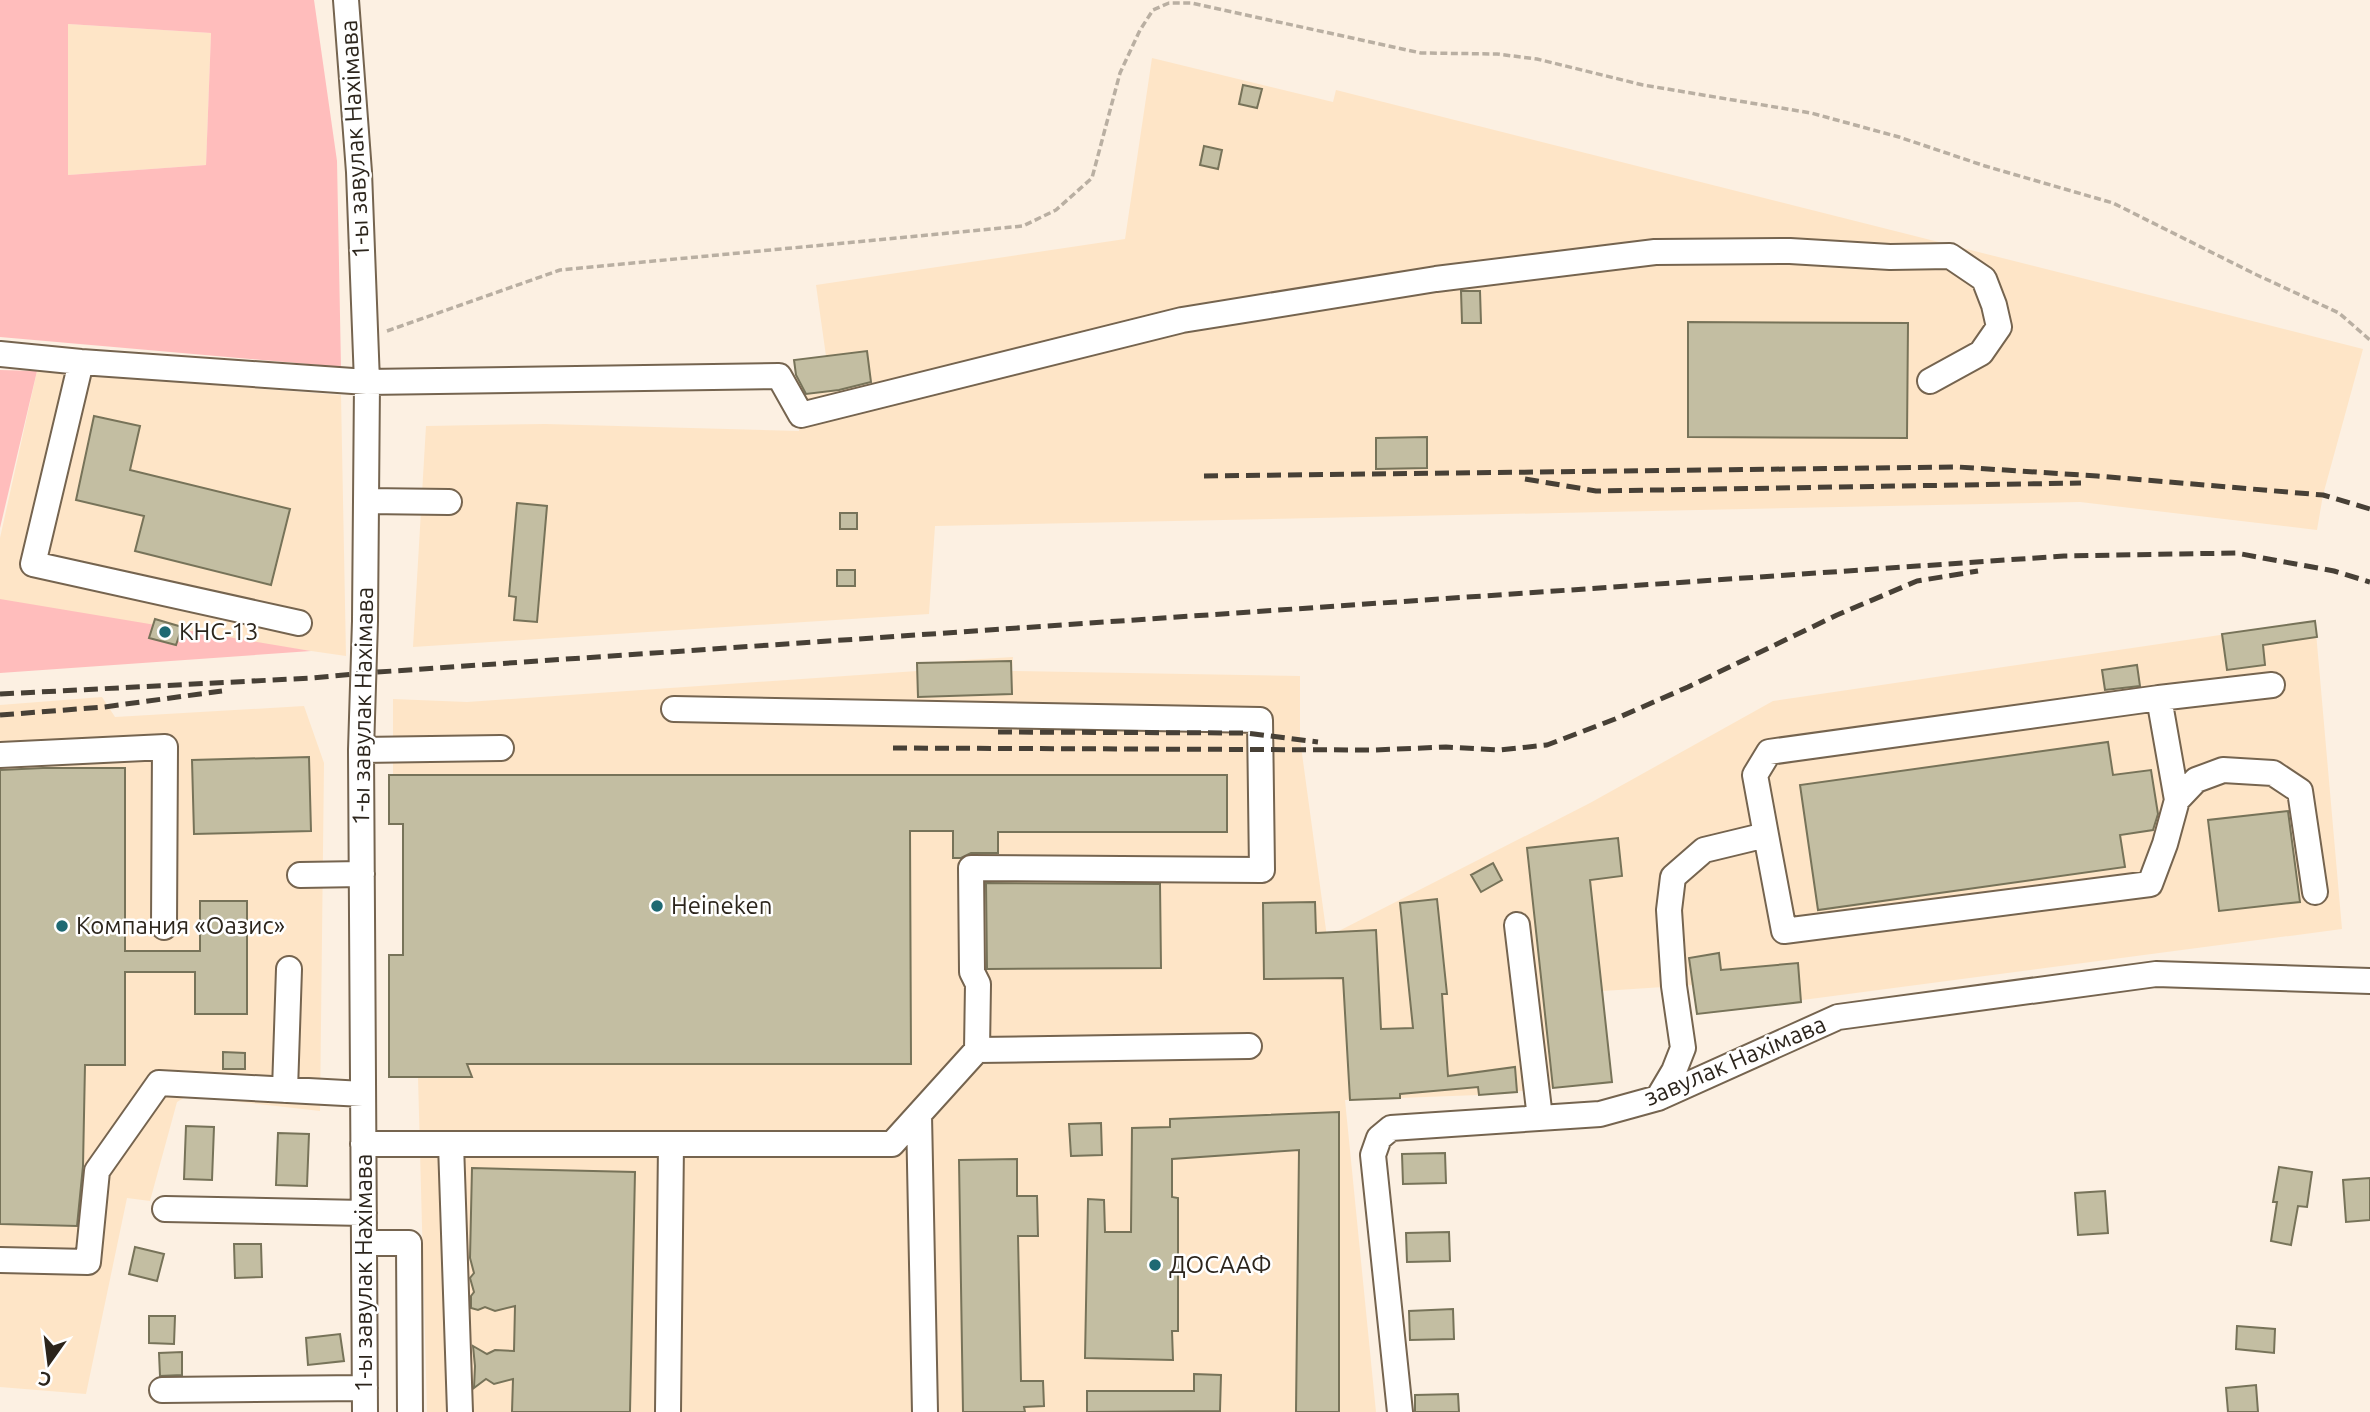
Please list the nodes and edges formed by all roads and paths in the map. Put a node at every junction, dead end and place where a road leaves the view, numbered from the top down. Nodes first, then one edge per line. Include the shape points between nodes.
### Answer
1 (346, 0) edge
2 (366, 339) junction
3 (2370, 340) edge
4 (0, 354) edge
5 (81, 362) junction
6 (1930, 381) dead end
7 (367, 382) junction
8 (366, 501) junction
9 (449, 502) dead end
10 (299, 624) dead end
11 (2272, 685) dead end
12 (2159, 698) junction
13 (674, 709) dead end
14 (501, 748) dead end
15 (361, 750) junction
16 (0, 755) edge
17 (2177, 800) junction
18 (1766, 835) junction
19 (362, 874) junction
20 (300, 875) dead end
21 (2315, 892) dead end
22 (1517, 925) dead end
23 (164, 927) dead end
24 (289, 969) dead end
25 (2370, 981) edge
26 (1249, 1046) dead end
27 (977, 1049) junction
28 (285, 1090) junction
29 (363, 1094) junction
30 (1658, 1098) junction
31 (919, 1115) junction
32 (1540, 1118) junction
33 (363, 1144) junction
34 (451, 1144) junction
35 (671, 1144) junction
36 (165, 1209) dead end
37 (364, 1213) junction
38 (364, 1242) junction
39 (0, 1260) edge
40 (162, 1390) dead end
41 (365, 1400) edge
42 (410, 1412) edge
43 (460, 1412) edge
44 (668, 1412) edge
45 (925, 1412) edge
46 (1400, 1412) edge

1 - 2 street, 1-ы завулак Нахімава
2 - 3 path via 560,270 1023,226 1056,210 1092,178 1120,73 1140,30 1153,10 1169,3 1191,3 1421,53 1537,59 1643,85 1811,113 1899,138 2113,203 2339,313
2 - 7 street, 1-ы завулак Нахімава
4 - 5 street
5 - 7 street
5 - 10 street via 33,564
6 - 7 street via 1981,353 1999,327 1984,279 1950,256 1777,251 1641,254 1436,279 1182,320 801,415 779,376
7 - 8 street, 1-ы завулак Нахімава
8 - 9 street
8 - 15 street, 1-ы завулак Нахімава
11 - 12 street
12 - 17 street
12 - 18 street via 1769,752 1755,775
13 - 27 street via 1260,720 1262,870 971,868
14 - 15 street
15 - 19 street, 1-ы завулак Нахімава
16 - 23 street via 165,747
17 - 18 street via 2150,884 1784,931
17 - 21 street via 2196,780 2223,770 2273,773 2300,791
18 - 30 street via 1704,850 1674,877 1669,910 1683,1048
19 - 20 street
19 - 29 street, 1-ы завулак Нахімава
22 - 32 street
24 - 28 street
25 - 30 street, завулак Нахімава via 2156,974 1838,1017
26 - 27 street
27 - 31 street
28 - 29 street
28 - 39 street via 159,1083 97,1171 88,1262
29 - 33 street, 1-ы завулак Нахімава
30 - 32 street, завулак Нахімава via 1600,1114
31 - 35 street via 892,1144
31 - 45 street
32 - 46 street, завулак Нахімава via 1391,1128 1378,1138 1373,1155
33 - 34 street
33 - 37 street, 1-ы завулак Нахімава
34 - 35 street
34 - 43 street
35 - 44 street
36 - 37 street
37 - 38 street, 1-ы завулак Нахімава
38 - 41 street, 1-ы завулак Нахімава
38 - 42 street via 409,1242
40 - 41 street

